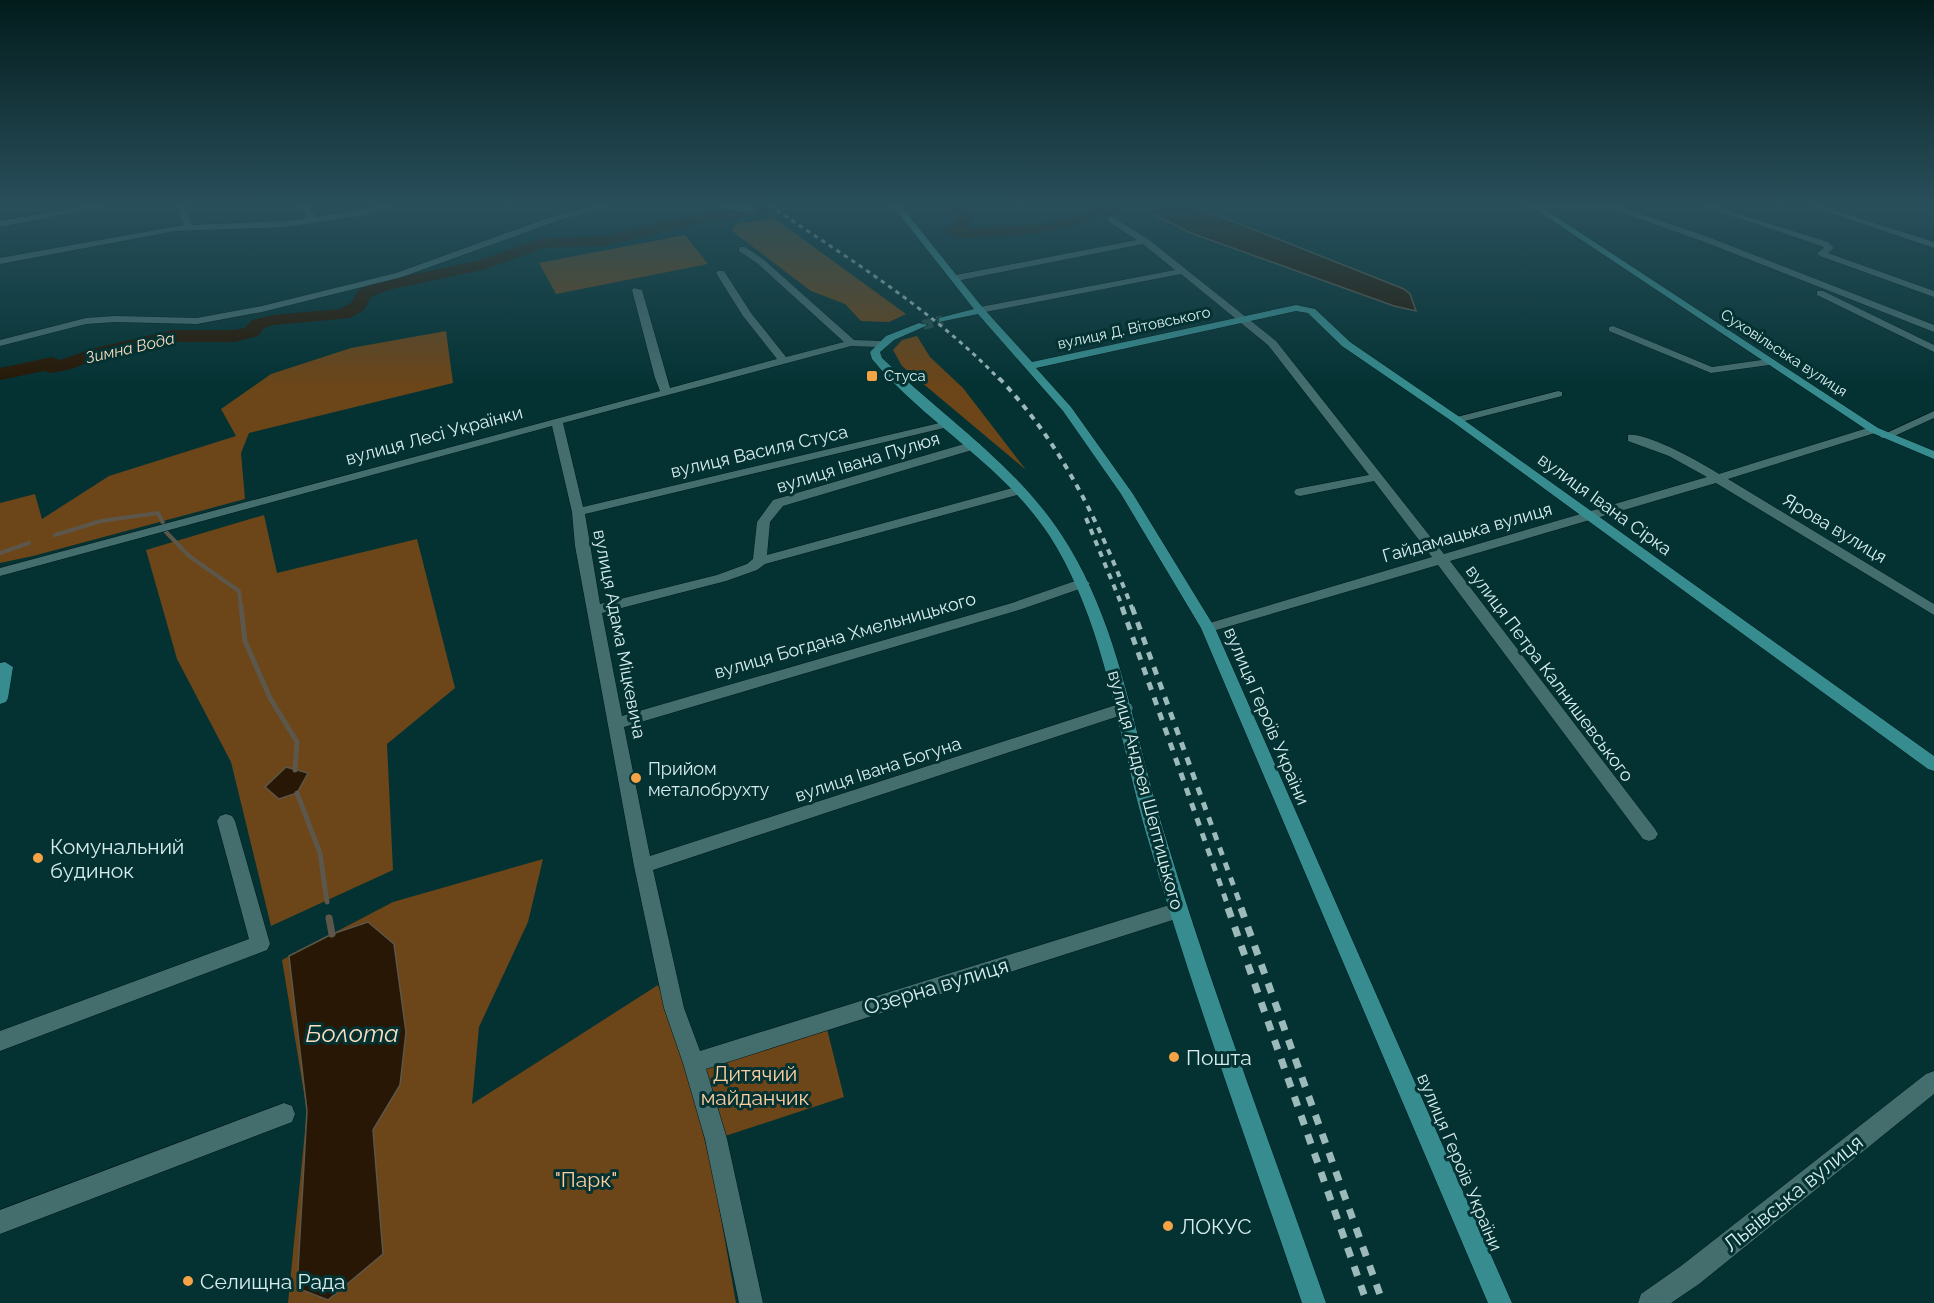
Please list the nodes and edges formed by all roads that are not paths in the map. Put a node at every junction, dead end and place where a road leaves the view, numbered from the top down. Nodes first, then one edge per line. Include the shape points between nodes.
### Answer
1 (424, 266) edge
2 (765, 266) edge
3 (946, 266) edge
4 (1018, 266) edge
5 (1176, 266) edge
6 (1624, 266) edge
7 (1772, 266) edge
8 (1855, 266) edge
9 (1183, 271) junction
10 (721, 273) dead end
11 (956, 278) junction
12 (1817, 283) junction
13 (637, 290) dead end
14 (1934, 294) edge
15 (980, 310) junction
16 (943, 320) tunnel mouth
17 (1245, 320) junction
18 (923, 326) tunnel mouth
19 (1613, 329) dead end
20 (1934, 330) edge
21 (0, 343) edge
22 (851, 343) junction
23 (880, 344) junction
24 (1934, 350) edge
25 (784, 361) junction
26 (1769, 362) junction
27 (1029, 366) junction
28 (666, 392) junction
29 (1558, 394) dead end
30 (1934, 414) edge
31 (1457, 420) junction
32 (557, 422) junction
33 (948, 424) junction
34 (1880, 433) junction
35 (1632, 438) dead end
36 (975, 445) junction
37 (1934, 455) edge
38 (1377, 477) junction
39 (1718, 478) junction
40 (1020, 490) junction
41 (1300, 492) dead end
42 (578, 512) junction
43 (1589, 515) junction
44 (1440, 558) junction
45 (760, 561) junction
46 (0, 572) edge
47 (1083, 583) junction
48 (1934, 609) edge
49 (594, 610) junction
50 (1208, 627) junction
51 (4, 667) dead end
52 (0, 698) edge
53 (1125, 708) junction
54 (617, 723) junction
55 (1934, 765) edge
56 (226, 821) dead end
57 (1649, 834) dead end
58 (643, 866) junction
59 (1179, 910) junction
60 (0, 1041) edge
61 (694, 1063) junction
62 (1934, 1081) edge
63 (284, 1114) dead end
64 (0, 1222) edge
65 (751, 1303) edge
66 (1314, 1303) edge
67 (1500, 1303) edge
68 (1650, 1303) edge

1 - 21 street via 262,309 196,321 86,321
2 - 22 street
3 - 11 street, вулиця Героїв України
4 - 11 street
5 - 9 street, вулиця Петра Калнишевського
6 - 26 street, Суховільська вулиця
7 - 12 street
8 - 14 street
9 - 15 street
9 - 17 street, вулиця Петра Калнишевського
10 - 25 street
11 - 15 street, вулиця Героїв України
12 - 20 street
12 - 24 street via 1811,286 1824,296
13 - 28 street
15 - 16 street
15 - 27 street, вулиця Героїв України
17 - 27 street, вулиця Д. Вітовського
17 - 31 street, вулиця Івана Сірка via 1296,308 1311,311 1346,344
17 - 38 street, вулиця Петра Калнишевського via 1272,344
18 - 23 street
19 - 26 street via 1711,370
22 - 23 street, вулиця Лесі Українки
22 - 25 street, вулиця Лесі Українки
23 - 33 street, вулиця Андрея Шептицького via 875,352 877,359
25 - 28 street, вулиця Лесі Українки
26 - 34 street, Суховільська вулиця
27 - 50 street, вулиця Героїв України via 1067,410 1127,495
28 - 32 street, вулиця Лесі Українки
29 - 31 street
30 - 34 street, Гайдамацька вулиця
31 - 43 street, вулиця Івана Сірка
32 - 42 street, вулиця Адама Міцкевича
32 - 46 street, вулиця Лесі Українки
33 - 36 street, вулиця Андрея Шептицького
33 - 42 street, вулиця Василя Стуса
34 - 37 street, Суховільська вулиця
34 - 39 street, Гайдамацька вулиця
35 - 39 street, Ярова вулиця via 1680,456
36 - 40 street, вулиця Андрея Шептицького
36 - 45 street, вулиця Івана Пулюя via 778,503 761,525
38 - 41 street
38 - 44 street, вулиця Петра Калнишевського
39 - 43 street, Гайдамацька вулиця
39 - 48 street, Ярова вулиця
40 - 45 street
40 - 47 street, вулиця Андрея Шептицького via 1054,534
42 - 49 street, вулиця Адама Міцкевича
43 - 44 street, Гайдамацька вулиця
43 - 55 street, вулиця Івана Сірка
44 - 50 street, Гайдамацька вулиця
44 - 57 street, вулиця Петра Калнишевського
45 - 49 street via 721,578
47 - 53 street, вулиця Андрея Шептицького
47 - 54 street, вулиця Богдана Хмельницького via 1017,606
49 - 54 street, вулиця Адама Міцкевича
50 - 67 street, вулиця Героїв України
51 - 52 street
53 - 58 street, вулиця Івана Богуна
53 - 59 street, вулиця Андрея Шептицького via 1153,828
54 - 58 street, вулиця Адама Міцкевича
56 - 60 street via 260,944
58 - 61 street, вулиця Адама Міцкевича via 674,1008
59 - 61 street, Озерна вулиця
59 - 66 street, вулиця Андрея Шептицького
61 - 65 street, вулиця Адама Міцкевича via 716,1139
62 - 68 street, Львівська вулиця
63 - 64 street

